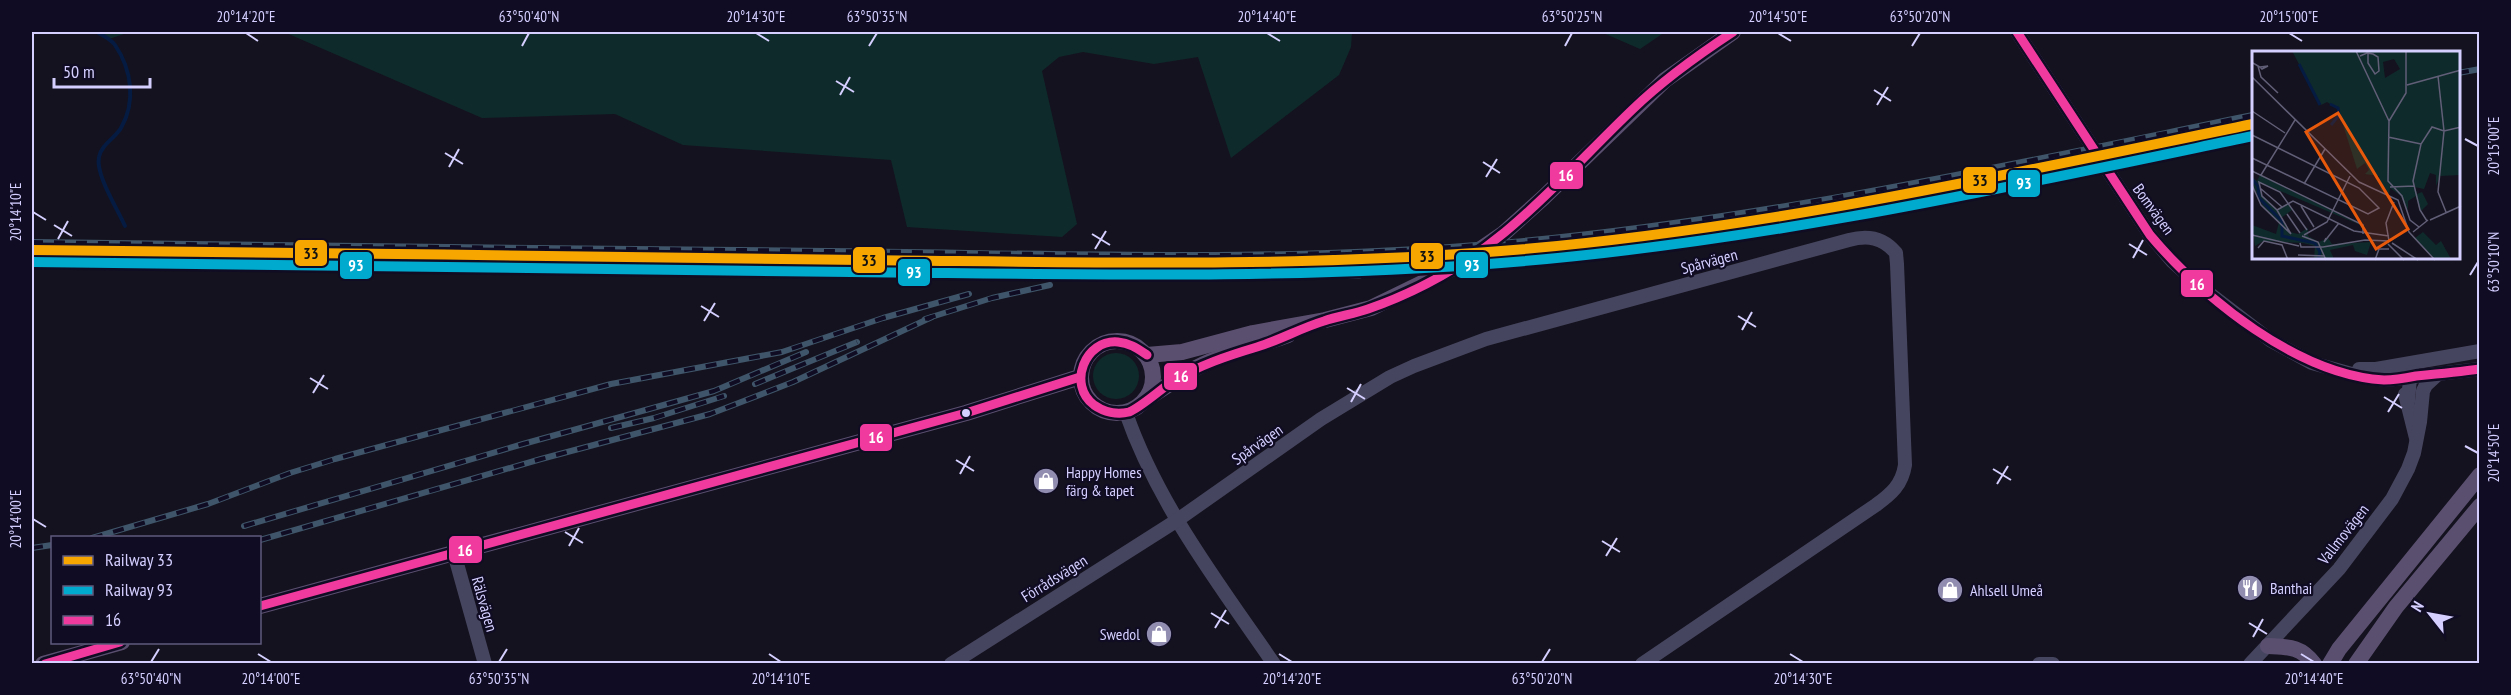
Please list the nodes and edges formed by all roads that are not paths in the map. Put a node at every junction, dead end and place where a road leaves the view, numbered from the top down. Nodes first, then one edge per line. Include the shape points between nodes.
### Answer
1 (1733, 32) edge
2 (2017, 32) edge
3 (1325, 320) junction
4 (2480, 351) edge
5 (1147, 355) junction
6 (2480, 358) edge
7 (2480, 369) edge
8 (2385, 374) junction
9 (2438, 375) junction
10 (1080, 377) junction
11 (2412, 377) junction
12 (1146, 399) junction
13 (2415, 400) junction
14 (1126, 413) junction
15 (2480, 475) edge
16 (2480, 506) edge
17 (1176, 521) junction
18 (454, 553) junction
19 (261, 606) edge
20 (114, 644) edge
21 (2268, 646) junction
22 (43, 663) edge
23 (485, 663) edge
24 (951, 663) edge
25 (1274, 663) edge
26 (1642, 663) edge
27 (2038, 663) edge
28 (2053, 663) edge
29 (2250, 663) edge
30 (2313, 663) edge
31 (2330, 663) edge
32 (2356, 663) edge

1 - 3 main road via 1665,80 1504,233 1453,268 1412,289 1371,308
2 - 8 street, Bomvägen via 2127,203 2172,261 2270,340 2312,363 2359,376
3 - 5 main road via 1253,333 1182,352
3 - 12 main road via 1192,369
4 - 8 street, Bomvägen
5 - 10 main road via 1128,342 1103,343 1087,356
5 - 12 main road via 1153,381
6 - 11 street, Bomvägen via 2420,369
7 - 9 street, Bomvägen
8 - 11 street, Bomvägen
8 - 13 street
9 - 11 street, Bomvägen
9 - 13 street, Vallmovägen
10 - 14 main road via 1093,405 1105,412
10 - 18 main road via 966,413
11 - 13 street
12 - 14 main road
13 - 21 street, Vallmovägen via 2420,422 2414,453 2392,499 2338,569
14 - 17 street
15 - 31 main road
16 - 32 main road via 2396,607
17 - 24 street, Förrådsvägen
17 - 25 street
17 - 26 street, Spårvägen via 1321,418 1414,366 1486,339 1860,237 1880,240 1896,253 1897,264 1905,465 1898,487 1876,506
18 - 19 main road
18 - 23 street, Rälsvägen
20 - 22 main road
21 - 29 street, Vallmovägen
21 - 30 main road via 2295,647
27 - 28 street

